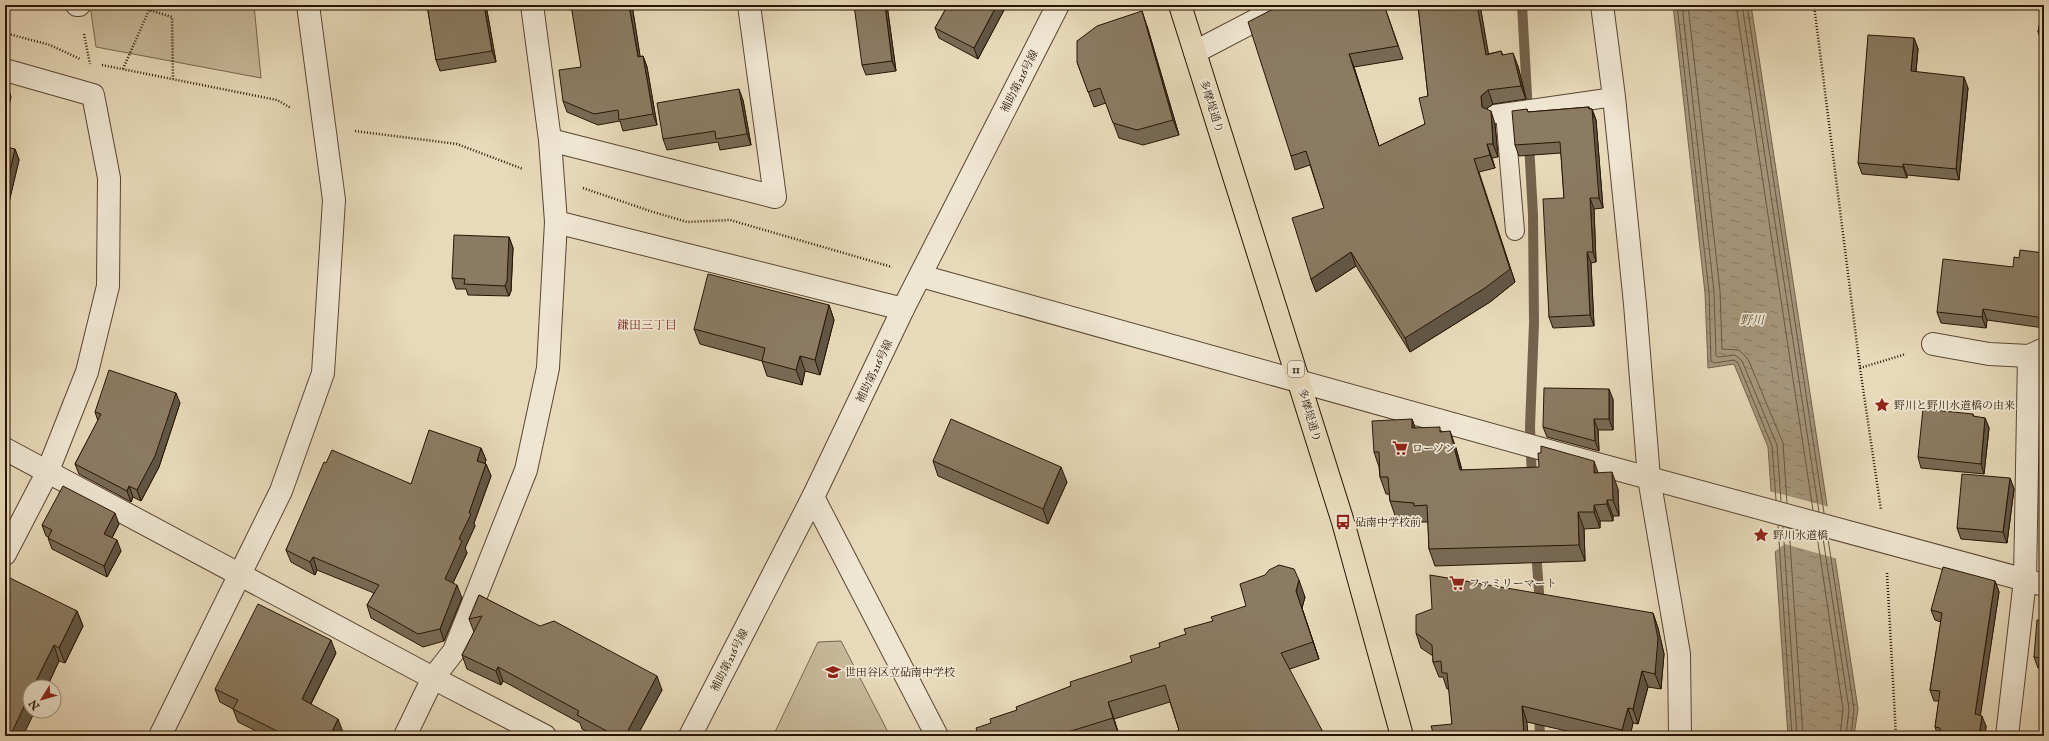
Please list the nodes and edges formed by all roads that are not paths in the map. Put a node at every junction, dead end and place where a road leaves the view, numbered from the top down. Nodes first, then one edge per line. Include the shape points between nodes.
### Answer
1 (308, 5) edge
2 (532, 5) edge
3 (749, 5) edge
4 (1058, 5) edge
5 (1180, 5) edge
6 (1285, 5) edge
7 (1602, 5) edge
8 (1195, 52) junction
9 (5, 70) edge
10 (1614, 97) junction
11 (550, 140) junction
12 (556, 222) junction
13 (1515, 231) dead end
14 (922, 276) junction
15 (903, 310) junction
16 (1933, 344) dead end
17 (2037, 352) edge
18 (1300, 382) junction
19 (5, 449) edge
20 (47, 472) junction
21 (1649, 478) junction
22 (813, 497) junction
23 (5, 554) edge
24 (240, 575) junction
25 (2035, 582) edge
26 (433, 678) junction
27 (160, 736) edge
28 (405, 736) edge
29 (545, 736) edge
30 (690, 736) edge
31 (937, 736) edge
32 (1402, 736) edge
33 (1680, 736) edge
34 (2007, 736) edge

1 - 24 street via 334,200 323,373 281,491
2 - 11 street
3 - 11 street via 775,197
4 - 14 street, 補助第216号線
5 - 8 main road, 多摩堤通り / 11
6 - 8 street
7 - 10 street
8 - 18 main road, 多摩堤通り / 11
9 - 20 street via 93,95 109,178 108,286 88,372
10 - 13 lane via 1503,113
10 - 21 street
11 - 12 street
12 - 15 street
12 - 26 street via 548,368 526,470 454,651
14 - 15 street, 補助第216号線
14 - 18 street
15 - 22 street, 補助第216号線
16 - 17 street via 1989,354
17 - 25 street
18 - 21 street
18 - 32 main road, 多摩堤通り / 11 via 1361,586
19 - 20 street
20 - 23 street
20 - 24 street
21 - 25 street
21 - 33 street via 1679,654
22 - 30 street, 補助第216号線
22 - 31 street
24 - 26 street
24 - 27 street
25 - 34 street
26 - 28 street
26 - 29 street

